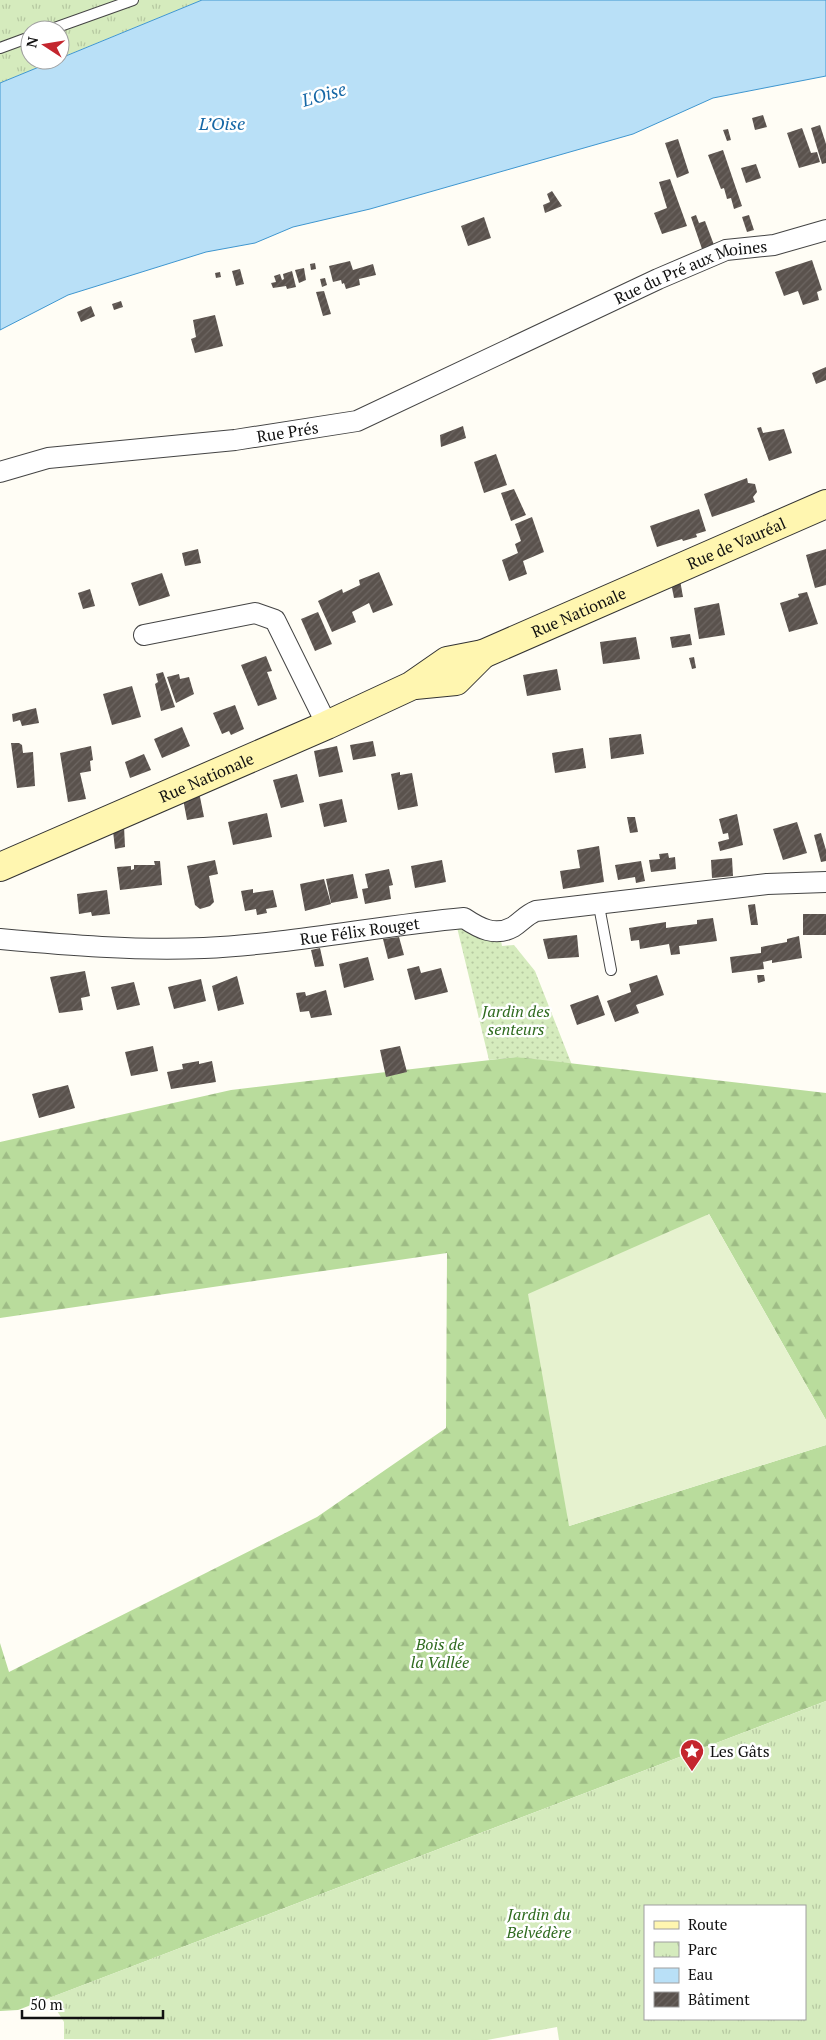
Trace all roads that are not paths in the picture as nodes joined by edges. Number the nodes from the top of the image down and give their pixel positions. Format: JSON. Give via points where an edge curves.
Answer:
{"nodes":[{"id":1,"x":133,"y":0,"type":"edge"},
{"id":2,"x":70,"y":22,"type":"edge"},
{"id":3,"x":20,"y":41,"type":"edge"},
{"id":4,"x":0,"y":48,"type":"edge"},
{"id":5,"x":826,"y":230,"type":"edge"},
{"id":6,"x":558,"y":326,"type":"joint"},
{"id":7,"x":0,"y":472,"type":"edge"},
{"id":8,"x":826,"y":504,"type":"edge"},
{"id":9,"x":647,"y":582,"type":"joint"},
{"id":10,"x":144,"y":636,"type":"dead end"},
{"id":11,"x":327,"y":725,"type":"junction"},
{"id":12,"x":0,"y":867,"type":"edge"},
{"id":13,"x":826,"y":882,"type":"edge"},
{"id":14,"x":599,"y":906,"type":"junction"},
{"id":15,"x":0,"y":939,"type":"edge"},
{"id":16,"x":612,"y":970,"type":"dead end"}],
"edges":[{"from":1,"to":2,"type":"lane"},
{"from":3,"to":4,"type":"lane"},
{"from":5,"to":6,"type":"street","name":"Rue du Pré aux Moines","via":[[774,245],[726,250]]},
{"from":6,"to":7,"type":"street","name":"Rue Prés","via":[[357,421],[235,440],[48,458]]},
{"from":8,"to":9,"type":"street","name":"Rue de Vauréal"},
{"from":9,"to":11,"type":"street","name":"Rue Nationale","via":[[483,654],[456,681],[411,686]]},
{"from":10,"to":11,"type":"street","via":[[255,613],[275,620]]},
{"from":11,"to":12,"type":"street","name":"Rue Nationale"},
{"from":13,"to":14,"type":"street","name":"Rue Félix Rouget","via":[[708,890]]},
{"from":14,"to":15,"type":"street","name":"Rue Félix Rouget","via":[[536,912],[499,932],[478,928],[464,918],[285,942],[204,948],[135,948]]},
{"from":14,"to":16,"type":"lane"}]}
